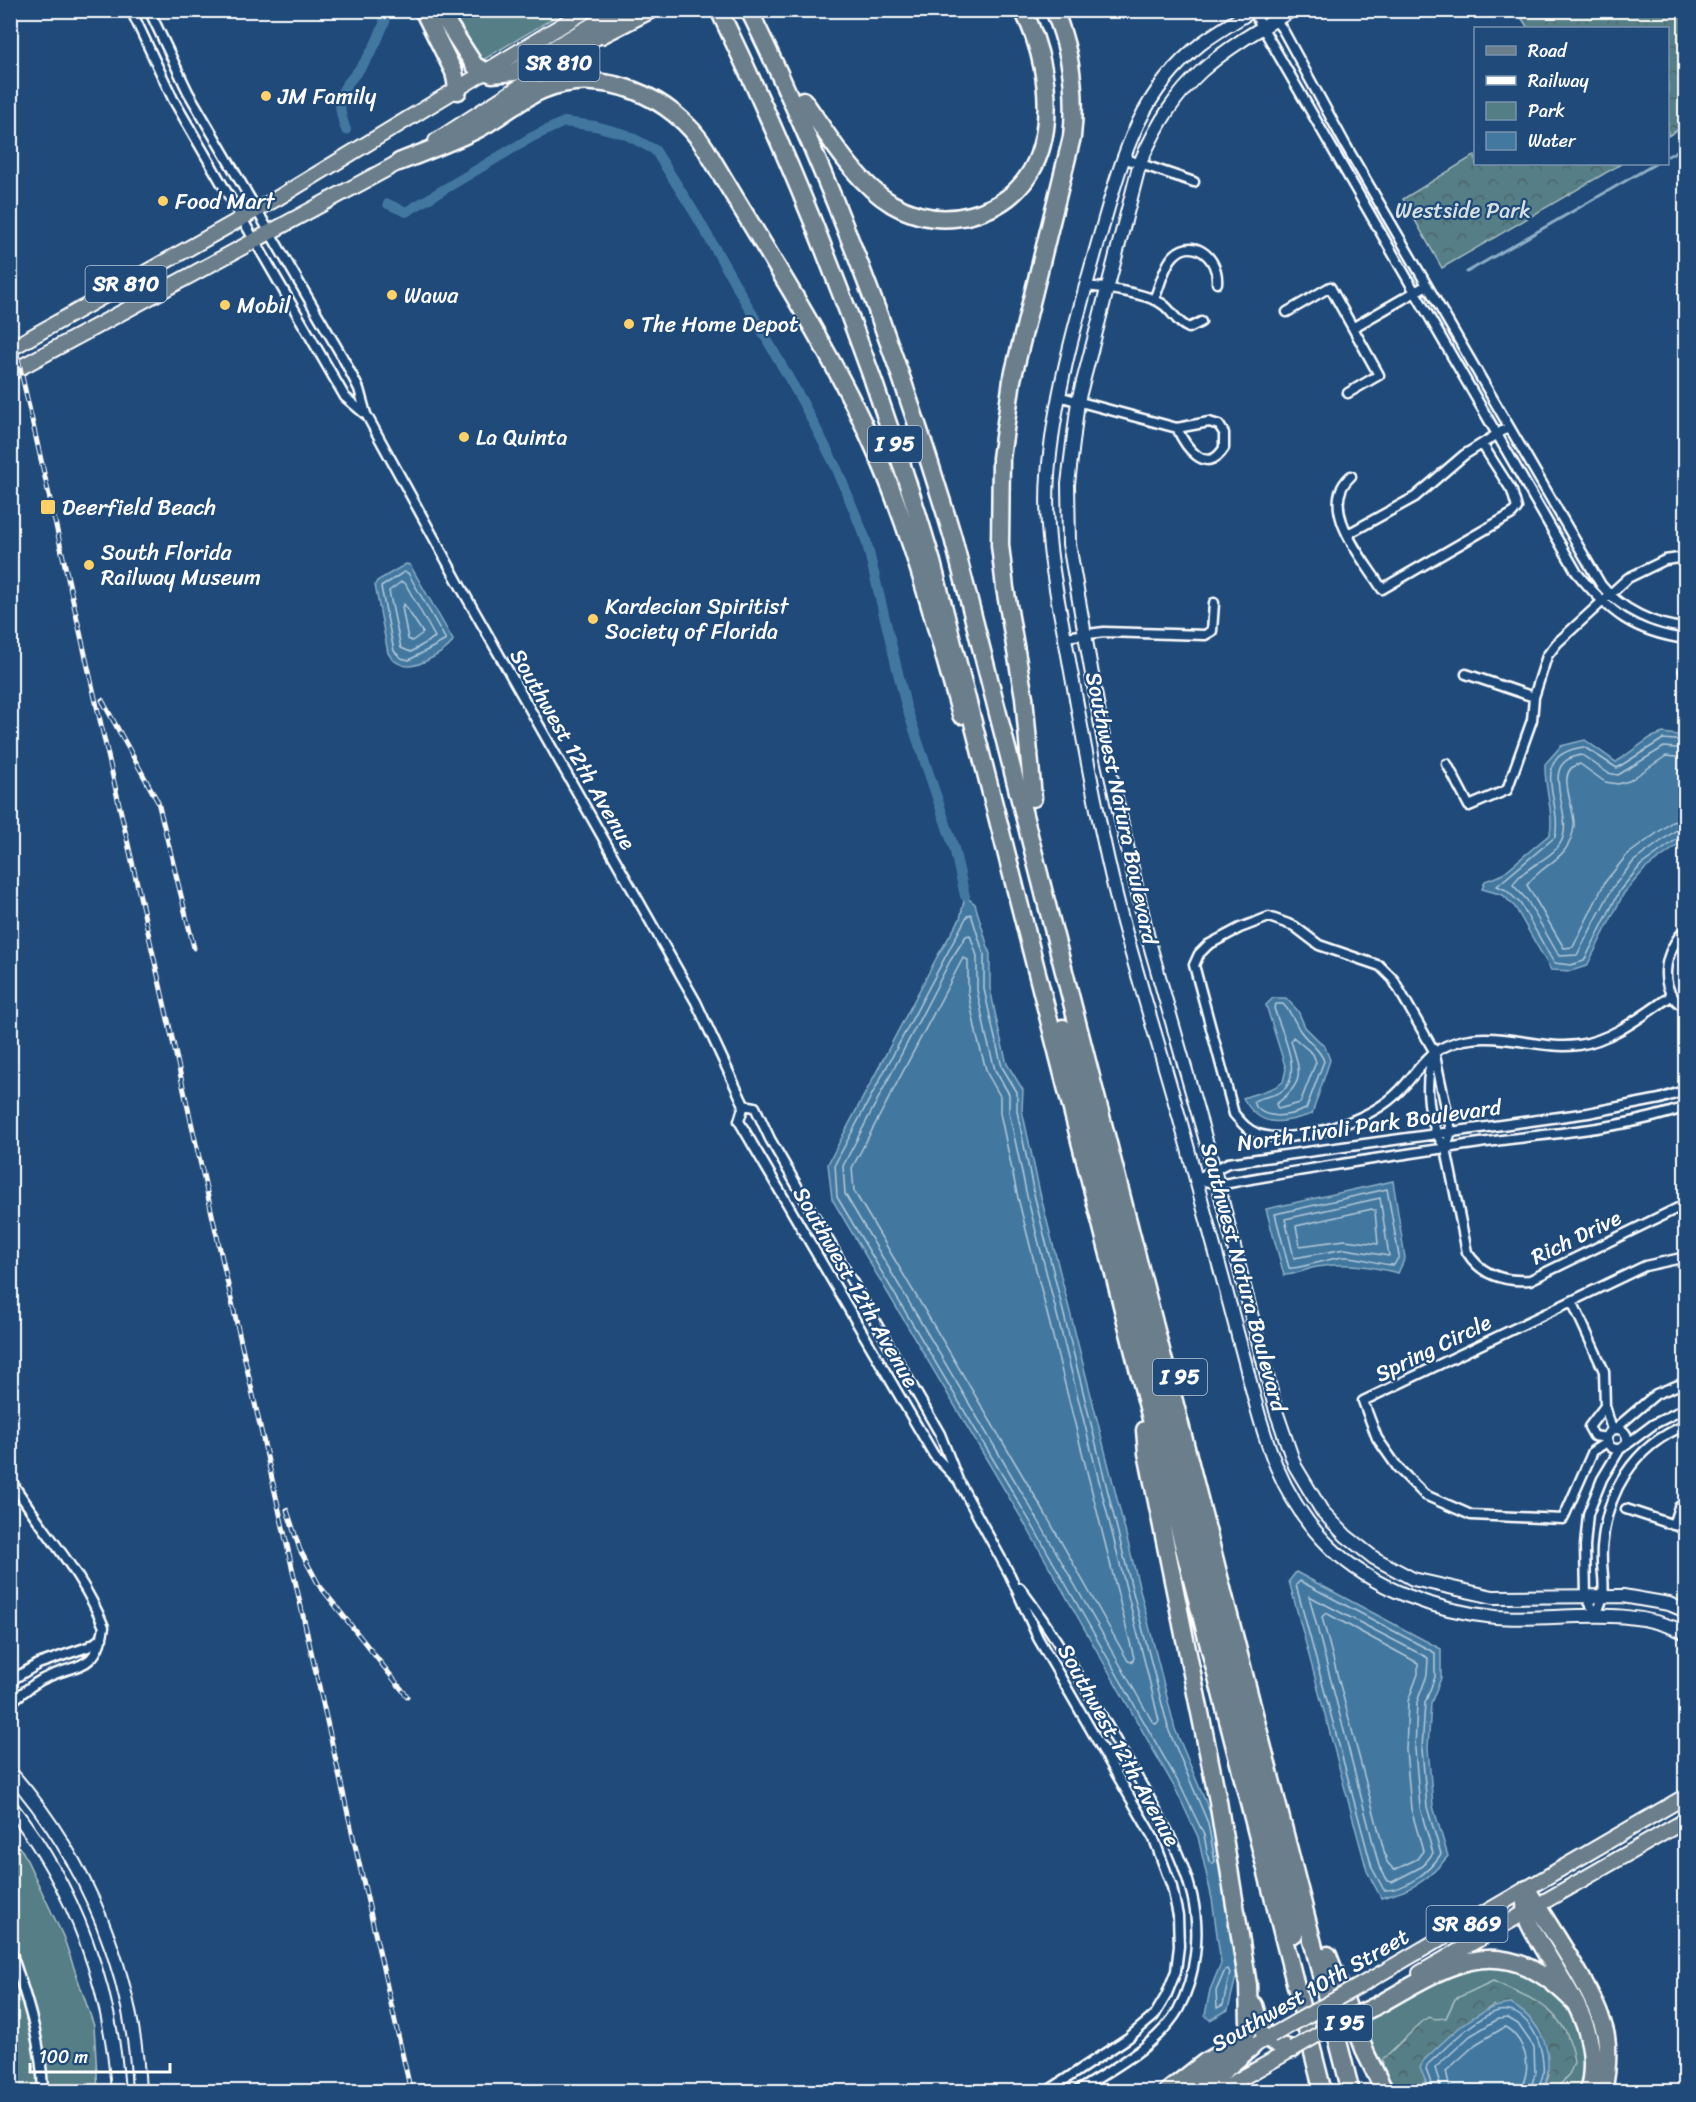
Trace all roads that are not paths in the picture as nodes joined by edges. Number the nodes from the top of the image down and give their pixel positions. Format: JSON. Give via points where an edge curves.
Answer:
{"nodes":[{"id":1,"x":131,"y":10,"type":"edge"},
{"id":2,"x":149,"y":10,"type":"edge"},
{"id":3,"x":423,"y":10,"type":"edge"},
{"id":4,"x":439,"y":10,"type":"edge"},
{"id":5,"x":587,"y":10,"type":"edge"},
{"id":6,"x":620,"y":10,"type":"edge"},
{"id":7,"x":636,"y":10,"type":"edge"},
{"id":8,"x":650,"y":10,"type":"edge"},
{"id":9,"x":718,"y":10,"type":"edge"},
{"id":10,"x":731,"y":10,"type":"edge"},
{"id":11,"x":749,"y":10,"type":"edge"},
{"id":12,"x":761,"y":10,"type":"edge"},
{"id":13,"x":1023,"y":10,"type":"edge"},
{"id":14,"x":1054,"y":10,"type":"edge"},
{"id":15,"x":1292,"y":10,"type":"edge"},
{"id":16,"x":1253,"y":11,"type":"edge"},
{"id":17,"x":1272,"y":15,"type":"edge"},
{"id":18,"x":1262,"y":28,"type":"junction"},
{"id":19,"x":602,"y":35,"type":"junction"},
{"id":20,"x":1306,"y":72,"type":"junction"},
{"id":21,"x":488,"y":73,"type":"junction"},
{"id":22,"x":1292,"y":80,"type":"junction"},
{"id":23,"x":458,"y":91,"type":"junction"},
{"id":24,"x":803,"y":100,"type":"junction"},
{"id":25,"x":1123,"y":158,"type":"junction"},
{"id":26,"x":399,"y":162,"type":"junction"},
{"id":27,"x":1140,"y":163,"type":"junction"},
{"id":28,"x":1194,"y":182,"type":"dead end"},
{"id":29,"x":256,"y":210,"type":"junction"},
{"id":30,"x":242,"y":218,"type":"junction"},
{"id":31,"x":270,"y":232,"type":"junction"},
{"id":32,"x":255,"y":239,"type":"junction"},
{"id":33,"x":1217,"y":283,"type":"dead end"},
{"id":34,"x":1427,"y":285,"type":"junction"},
{"id":35,"x":1086,"y":286,"type":"junction"},
{"id":36,"x":1107,"y":288,"type":"junction"},
{"id":37,"x":1413,"y":293,"type":"junction"},
{"id":38,"x":1154,"y":300,"type":"junction"},
{"id":39,"x":1287,"y":312,"type":"dead end"},
{"id":40,"x":1201,"y":322,"type":"dead end"},
{"id":41,"x":1354,"y":327,"type":"junction"},
{"id":42,"x":10,"y":349,"type":"edge"},
{"id":43,"x":10,"y":373,"type":"edge"},
{"id":44,"x":1348,"y":393,"type":"dead end"},
{"id":45,"x":1058,"y":396,"type":"junction"},
{"id":46,"x":1078,"y":401,"type":"junction"},
{"id":47,"x":366,"y":414,"type":"junction"},
{"id":48,"x":1177,"y":428,"type":"junction"},
{"id":49,"x":1509,"y":428,"type":"junction"},
{"id":50,"x":1496,"y":436,"type":"junction"},
{"id":51,"x":1482,"y":444,"type":"junction"},
{"id":52,"x":1351,"y":476,"type":"dead end"},
{"id":53,"x":1348,"y":534,"type":"junction"},
{"id":54,"x":1686,"y":557,"type":"edge"},
{"id":55,"x":1610,"y":596,"type":"junction"},
{"id":56,"x":1214,"y":603,"type":"dead end"},
{"id":57,"x":1602,"y":604,"type":"junction"},
{"id":58,"x":1686,"y":628,"type":"edge"},
{"id":59,"x":1083,"y":635,"type":"junction"},
{"id":60,"x":1065,"y":637,"type":"junction"},
{"id":61,"x":1686,"y":639,"type":"edge"},
{"id":62,"x":1466,"y":674,"type":"dead end"},
{"id":63,"x":1534,"y":697,"type":"junction"},
{"id":64,"x":1448,"y":764,"type":"dead end"},
{"id":65,"x":989,"y":782,"type":"junction"},
{"id":66,"x":1033,"y":798,"type":"junction"},
{"id":67,"x":1686,"y":929,"type":"edge"},
{"id":68,"x":1671,"y":996,"type":"junction"},
{"id":69,"x":1686,"y":1008,"type":"edge"},
{"id":70,"x":1434,"y":1051,"type":"junction"},
{"id":71,"x":1686,"y":1090,"type":"edge"},
{"id":72,"x":744,"y":1105,"type":"junction"},
{"id":73,"x":1686,"y":1107,"type":"edge"},
{"id":74,"x":1601,"y":1111,"type":"junction"},
{"id":75,"x":1604,"y":1126,"type":"junction"},
{"id":76,"x":1451,"y":1131,"type":"junction"},
{"id":77,"x":1434,"y":1134,"type":"junction"},
{"id":78,"x":1365,"y":1143,"type":"junction"},
{"id":79,"x":1446,"y":1149,"type":"junction"},
{"id":80,"x":1296,"y":1153,"type":"junction"},
{"id":81,"x":1367,"y":1160,"type":"junction"},
{"id":82,"x":1214,"y":1169,"type":"junction"},
{"id":83,"x":1299,"y":1170,"type":"junction"},
{"id":84,"x":1196,"y":1179,"type":"junction"},
{"id":85,"x":1218,"y":1184,"type":"junction"},
{"id":86,"x":1686,"y":1204,"type":"edge"},
{"id":87,"x":1686,"y":1257,"type":"edge"},
{"id":88,"x":1572,"y":1301,"type":"junction"},
{"id":89,"x":1141,"y":1382,"type":"junction"},
{"id":90,"x":1686,"y":1382,"type":"edge"},
{"id":91,"x":1605,"y":1406,"type":"junction"},
{"id":92,"x":1686,"y":1408,"type":"edge"},
{"id":93,"x":1686,"y":1425,"type":"edge"},
{"id":94,"x":1610,"y":1435,"type":"junction"},
{"id":95,"x":1623,"y":1447,"type":"junction"},
{"id":96,"x":1635,"y":1458,"type":"junction"},
{"id":97,"x":10,"y":1479,"type":"edge"},
{"id":98,"x":958,"y":1480,"type":"junction"},
{"id":99,"x":1686,"y":1503,"type":"edge"},
{"id":100,"x":1626,"y":1509,"type":"dead end"},
{"id":101,"x":1673,"y":1525,"type":"junction"},
{"id":102,"x":1686,"y":1529,"type":"edge"},
{"id":103,"x":1010,"y":1575,"type":"junction"},
{"id":104,"x":1586,"y":1596,"type":"junction"},
{"id":105,"x":1606,"y":1596,"type":"junction"},
{"id":106,"x":1686,"y":1611,"type":"edge"},
{"id":107,"x":1596,"y":1615,"type":"junction"},
{"id":108,"x":1686,"y":1633,"type":"edge"},
{"id":109,"x":102,"y":1638,"type":"junction"},
{"id":110,"x":10,"y":1681,"type":"edge"},
{"id":111,"x":10,"y":1703,"type":"edge"},
{"id":112,"x":10,"y":1772,"type":"edge"},
{"id":113,"x":1686,"y":1796,"type":"edge"},
{"id":114,"x":10,"y":1804,"type":"edge"},
{"id":115,"x":1686,"y":1820,"type":"edge"},
{"id":116,"x":1527,"y":1889,"type":"junction"},
{"id":117,"x":1531,"y":1909,"type":"junction"},
{"id":118,"x":10,"y":1949,"type":"edge"},
{"id":119,"x":1328,"y":1955,"type":"junction"},
{"id":120,"x":1248,"y":1985,"type":"junction"},
{"id":121,"x":1378,"y":2002,"type":"junction"},
{"id":122,"x":1576,"y":2004,"type":"junction"},
{"id":123,"x":1328,"y":2029,"type":"joint"},
{"id":124,"x":1264,"y":2040,"type":"junction"},
{"id":125,"x":1293,"y":2049,"type":"junction"},
{"id":126,"x":43,"y":2091,"type":"edge"},
{"id":127,"x":117,"y":2091,"type":"edge"},
{"id":128,"x":140,"y":2091,"type":"edge"},
{"id":129,"x":1046,"y":2091,"type":"edge"},
{"id":130,"x":1077,"y":2091,"type":"edge"},
{"id":131,"x":1169,"y":2091,"type":"edge"},
{"id":132,"x":1192,"y":2091,"type":"edge"},
{"id":133,"x":1216,"y":2091,"type":"edge"},
{"id":134,"x":1323,"y":2091,"type":"edge"},
{"id":135,"x":1335,"y":2091,"type":"edge"},
{"id":136,"x":1351,"y":2091,"type":"edge"},
{"id":137,"x":1363,"y":2091,"type":"edge"},
{"id":138,"x":1385,"y":2091,"type":"edge"},
{"id":139,"x":1588,"y":2091,"type":"edge"},
{"id":140,"x":1603,"y":2091,"type":"edge"}],
"edges":[{"from":1,"to":30,"type":"street","name":"Southwest 12th Avenue","via":[[173,99]]},
{"from":2,"to":29,"type":"street","name":"Southwest 12th Avenue","via":[[188,92]]},
{"from":3,"to":23,"type":"highway","via":[[454,72]]},
{"from":4,"to":21,"type":"highway","via":[[472,62]]},
{"from":5,"to":21,"type":"main road","number":"SR 810"},
{"from":6,"to":21,"type":"highway","via":[[522,69]]},
{"from":7,"to":19,"type":"main road","number":"SR 810"},
{"from":8,"to":19,"type":"highway"},
{"from":9,"to":65,"type":"highway","number":"I 95","via":[[809,211],[878,391],[932,562]]},
{"from":10,"to":135,"type":"highway","via":[[850,283],[895,408],[938,546]]},
{"from":11,"to":136,"type":"highway","via":[[854,248],[906,390],[953,538]]},
{"from":12,"to":24,"type":"highway","number":"I 95"},
{"from":13,"to":24,"type":"highway","via":[[1045,73],[1044,138],[1037,160],[1021,184],[985,210],[937,219],[891,203],[857,175]]},
{"from":14,"to":66,"type":"highway","via":[[1072,69],[1072,137],[1012,380],[999,502],[1002,564],[1024,697]]},
{"from":15,"to":17,"type":"street","name":"Southwest Natura Boulevard"},
{"from":16,"to":18,"type":"street"},
{"from":16,"to":25,"type":"street","name":"Southwest Natura Boulevard","via":[[1200,44],[1165,79],[1133,128]]},
{"from":17,"to":18,"type":"street","name":"Southwest Natura Boulevard"},
{"from":17,"to":20,"type":"street"},
{"from":18,"to":22,"type":"street"},
{"from":18,"to":27,"type":"street","name":"Southwest Natura Boulevard","via":[[1224,51],[1192,79],[1154,131]]},
{"from":19,"to":26,"type":"main road","number":"SR 810"},
{"from":20,"to":22,"type":"street"},
{"from":20,"to":34,"type":"street"},
{"from":21,"to":23,"type":"main road","number":"SR 810"},
{"from":22,"to":37,"type":"street"},
{"from":23,"to":29,"type":"main road","number":"SR 810"},
{"from":24,"to":66,"type":"highway","number":"I 95","via":[[870,259],[928,420],[971,561]]},
{"from":25,"to":27,"type":"street"},
{"from":25,"to":35,"type":"street","name":"Southwest Natura Boulevard"},
{"from":26,"to":31,"type":"main road","number":"SR 810"},
{"from":26,"to":65,"type":"highway","via":[[476,130],[534,93],[569,83],[607,83],[645,94],[663,104],[694,132],[868,433],[909,537],[965,730]]},
{"from":27,"to":28,"type":"street"},
{"from":27,"to":36,"type":"street","name":"Southwest Natura Boulevard"},
{"from":29,"to":30,"type":"main road","number":"SR 810"},
{"from":29,"to":31,"type":"street","name":"Southwest 12th Avenue"},
{"from":30,"to":32,"type":"street","name":"Southwest 12th Avenue"},
{"from":30,"to":42,"type":"main road","number":"SR 810"},
{"from":31,"to":32,"type":"main road","number":"SR 810"},
{"from":31,"to":47,"type":"street","name":"Southwest 12th Avenue","via":[[343,358]]},
{"from":32,"to":43,"type":"main road","number":"SR 810"},
{"from":32,"to":47,"type":"street","name":"Southwest 12th Avenue","via":[[345,397]]},
{"from":33,"to":38,"type":"street","via":[[1218,271],[1206,254],[1196,249],[1184,250],[1169,261]]},
{"from":34,"to":37,"type":"street"},
{"from":34,"to":49,"type":"street"},
{"from":35,"to":36,"type":"street"},
{"from":35,"to":45,"type":"street","name":"Southwest Natura Boulevard"},
{"from":36,"to":38,"type":"street"},
{"from":36,"to":46,"type":"street","name":"Southwest Natura Boulevard"},
{"from":37,"to":41,"type":"street"},
{"from":37,"to":50,"type":"street"},
{"from":38,"to":40,"type":"street","via":[[1164,305],[1180,324],[1189,328]]},
{"from":39,"to":41,"type":"street","via":[[1330,287]]},
{"from":41,"to":44,"type":"street","via":[[1379,375]]},
{"from":45,"to":46,"type":"street"},
{"from":45,"to":60,"type":"street","name":"Southwest Natura Boulevard","via":[[1048,478],[1049,543]]},
{"from":46,"to":48,"type":"street"},
{"from":46,"to":59,"type":"street","name":"Southwest Natura Boulevard","via":[[1068,484],[1069,544]]},
{"from":47,"to":72,"type":"street","name":"Southwest 12th Avenue","via":[[691,992]]},
{"from":48,"to":48,"type":"street","via":[[1190,452],[1207,460],[1213,460],[1224,448],[1224,433],[1219,425],[1209,422]]},
{"from":49,"to":50,"type":"street"},
{"from":49,"to":55,"type":"street","via":[[1590,569]]},
{"from":50,"to":51,"type":"street"},
{"from":50,"to":57,"type":"street","via":[[1577,573]]},
{"from":51,"to":53,"type":"street","via":[[1415,497]]},
{"from":51,"to":53,"type":"street","via":[[1516,500],[1517,508],[1512,514],[1382,589]]},
{"from":52,"to":53,"type":"street","via":[[1339,490],[1337,511]]},
{"from":54,"to":55,"type":"street","via":[[1665,560],[1628,578]]},
{"from":55,"to":57,"type":"street"},
{"from":55,"to":58,"type":"street","via":[[1655,621]]},
{"from":56,"to":59,"type":"street","via":[[1212,631],[1205,635]]},
{"from":57,"to":61,"type":"street","via":[[1644,630]]},
{"from":57,"to":63,"type":"street","via":[[1547,656]]},
{"from":59,"to":60,"type":"street"},
{"from":59,"to":82,"type":"street","name":"Southwest Natura Boulevard","via":[[1148,938]]},
{"from":60,"to":84,"type":"street","name":"Southwest Natura Boulevard","via":[[1111,874]]},
{"from":62,"to":63,"type":"street"},
{"from":63,"to":64,"type":"street","via":[[1532,720],[1507,790],[1469,806]]},
{"from":65,"to":89,"type":"highway","number":"I 95"},
{"from":66,"to":119,"type":"highway","number":"I 95"},
{"from":67,"to":68,"type":"street","via":[[1675,939],[1667,959]]},
{"from":68,"to":69,"type":"street"},
{"from":68,"to":70,"type":"street","via":[[1598,1041],[1576,1046],[1465,1040]]},
{"from":70,"to":70,"type":"street","via":[[1393,979],[1380,966],[1319,945],[1282,919],[1269,917],[1232,932],[1208,945],[1194,965],[1234,1114],[1256,1133],[1274,1137],[1321,1130],[1358,1119],[1389,1101]]},
{"from":70,"to":76,"type":"street"},
{"from":70,"to":77,"type":"street","via":[[1427,1073]]},
{"from":71,"to":74,"type":"street","name":"North Tivoli Park Boulevard"},
{"from":72,"to":98,"type":"street","name":"Southwest 12th Avenue","via":[[755,1107],[940,1434]]},
{"from":72,"to":98,"type":"street","name":"Southwest 12th Avenue","via":[[740,1121],[750,1140],[934,1455]]},
{"from":73,"to":75,"type":"street","name":"North Tivoli Park Boulevard"},
{"from":74,"to":75,"type":"street"},
{"from":74,"to":76,"type":"street","name":"North Tivoli Park Boulevard"},
{"from":75,"to":79,"type":"street","name":"North Tivoli Park Boulevard"},
{"from":76,"to":77,"type":"street","name":"North Tivoli Park Boulevard"},
{"from":76,"to":79,"type":"street","name":"Rich Drive"},
{"from":77,"to":78,"type":"street","name":"North Tivoli Park Boulevard"},
{"from":77,"to":79,"type":"street"},
{"from":78,"to":80,"type":"street","name":"North Tivoli Park Boulevard"},
{"from":78,"to":81,"type":"street"},
{"from":79,"to":81,"type":"street","name":"North Tivoli Park Boulevard"},
{"from":79,"to":86,"type":"street","name":"Rich Drive","via":[[1467,1252],[1476,1266],[1513,1281],[1530,1280]]},
{"from":80,"to":82,"type":"street","name":"North Tivoli Park Boulevard","via":[[1227,1163]]},
{"from":80,"to":83,"type":"street"},
{"from":81,"to":83,"type":"street","name":"North Tivoli Park Boulevard"},
{"from":82,"to":84,"type":"street","name":"North Tivoli Park Boulevard"},
{"from":82,"to":85,"type":"street","name":"Southwest Natura Boulevard"},
{"from":83,"to":85,"type":"street","name":"North Tivoli Park Boulevard"},
{"from":84,"to":85,"type":"street","name":"North Tivoli Park Boulevard"},
{"from":84,"to":107,"type":"street","name":"Southwest Natura Boulevard","via":[[1258,1417],[1277,1474],[1307,1523],[1364,1574],[1406,1597],[1496,1617]]},
{"from":85,"to":104,"type":"street","name":"Southwest Natura Boulevard","via":[[1276,1411],[1295,1466],[1322,1511],[1374,1558],[1413,1579],[1493,1597]]},
{"from":87,"to":88,"type":"street","name":"Spring Circle","via":[[1645,1266]]},
{"from":88,"to":91,"type":"street","via":[[1604,1371]]},
{"from":88,"to":94,"type":"street","name":"Spring Circle","via":[[1363,1401],[1377,1438],[1398,1468],[1425,1495],[1471,1515],[1563,1519],[1593,1451]]},
{"from":89,"to":120,"type":"highway","via":[[1147,1453],[1213,1770]]},
{"from":89,"to":134,"type":"highway","number":"I 95"},
{"from":90,"to":94,"type":"street","name":"Spring Circle","via":[[1656,1394]]},
{"from":91,"to":94,"type":"street"},
{"from":91,"to":94,"type":"street","via":[[1590,1427],[1594,1436]]},
{"from":92,"to":95,"type":"street","via":[[1654,1424]]},
{"from":93,"to":96,"type":"street","via":[[1669,1431]]},
{"from":94,"to":95,"type":"street","via":[[1611,1448]]},
{"from":94,"to":95,"type":"street","via":[[1624,1432],[1628,1438]]},
{"from":95,"to":96,"type":"street"},
{"from":95,"to":104,"type":"street","via":[[1602,1479],[1588,1514]]},
{"from":96,"to":105,"type":"street","via":[[1620,1479],[1608,1511],[1602,1549]]},
{"from":97,"to":109,"type":"street","via":[[76,1570],[104,1627]]},
{"from":98,"to":103,"type":"street","name":"Southwest 12th Avenue"},
{"from":99,"to":101,"type":"street","via":[[1679,1507]]},
{"from":100,"to":101,"type":"street"},
{"from":101,"to":102,"type":"street"},
{"from":103,"to":129,"type":"street","name":"Southwest 12th Avenue","via":[[1038,1638],[1154,1839],[1173,1887],[1178,1916],[1176,1971],[1154,2016],[1128,2038]]},
{"from":103,"to":130,"type":"street","name":"Southwest 12th Avenue","via":[[1052,1630],[1168,1832],[1195,1912],[1193,1964],[1176,2012],[1154,2038]]},
{"from":104,"to":105,"type":"street","name":"Southwest Natura Boulevard"},
{"from":104,"to":107,"type":"street"},
{"from":105,"to":106,"type":"street","name":"Southwest Natura Boulevard","via":[[1646,1599]]},
{"from":105,"to":107,"type":"street"},
{"from":107,"to":108,"type":"street","name":"Southwest Natura Boulevard","via":[[1652,1620]]},
{"from":109,"to":110,"type":"street","via":[[88,1647],[38,1664]]},
{"from":109,"to":111,"type":"street","via":[[98,1654],[82,1665],[42,1680]]},
{"from":112,"to":128,"type":"street","via":[[46,1818],[96,1906],[132,2023]]},
{"from":113,"to":116,"type":"main road","name":"Southwest 10th Street"},
{"from":114,"to":127,"type":"street","via":[[57,1875],[95,1964],[111,2029]]},
{"from":115,"to":117,"type":"main road","name":"Southwest 10th Street"},
{"from":116,"to":117,"type":"highway"},
{"from":116,"to":124,"type":"main road","name":"Southwest 10th Street","number":"SR 869","bridge":true},
{"from":117,"to":121,"type":"main road","name":"Southwest 10th Street","number":"SR 869"},
{"from":117,"to":122,"type":"highway","via":[[1536,1937]]},
{"from":117,"to":140,"type":"highway","via":[[1600,2019],[1608,2065]]},
{"from":118,"to":126,"type":"street","via":[[30,2010],[43,2072]]},
{"from":119,"to":137,"type":"highway","number":"I 95"},
{"from":119,"to":138,"type":"highway","via":[[1366,2054]]},
{"from":120,"to":124,"type":"highway"},
{"from":120,"to":131,"type":"highway","via":[[1250,2024],[1246,2035]]},
{"from":121,"to":122,"type":"highway","via":[[1449,1966],[1490,1959],[1514,1962],[1538,1972]]},
{"from":121,"to":123,"type":"highway","bridge":true},
{"from":122,"to":139,"type":"highway","via":[[1592,2048]]},
{"from":123,"to":125,"type":"main road","name":"Southwest 10th Street","bridge":true},
{"from":124,"to":125,"type":"highway"},
{"from":124,"to":131,"type":"main road","name":"Southwest 10th Street","number":"SR 869"},
{"from":124,"to":132,"type":"highway","via":[[1213,2080]]},
{"from":125,"to":133,"type":"main road","name":"Southwest 10th Street"}]}
